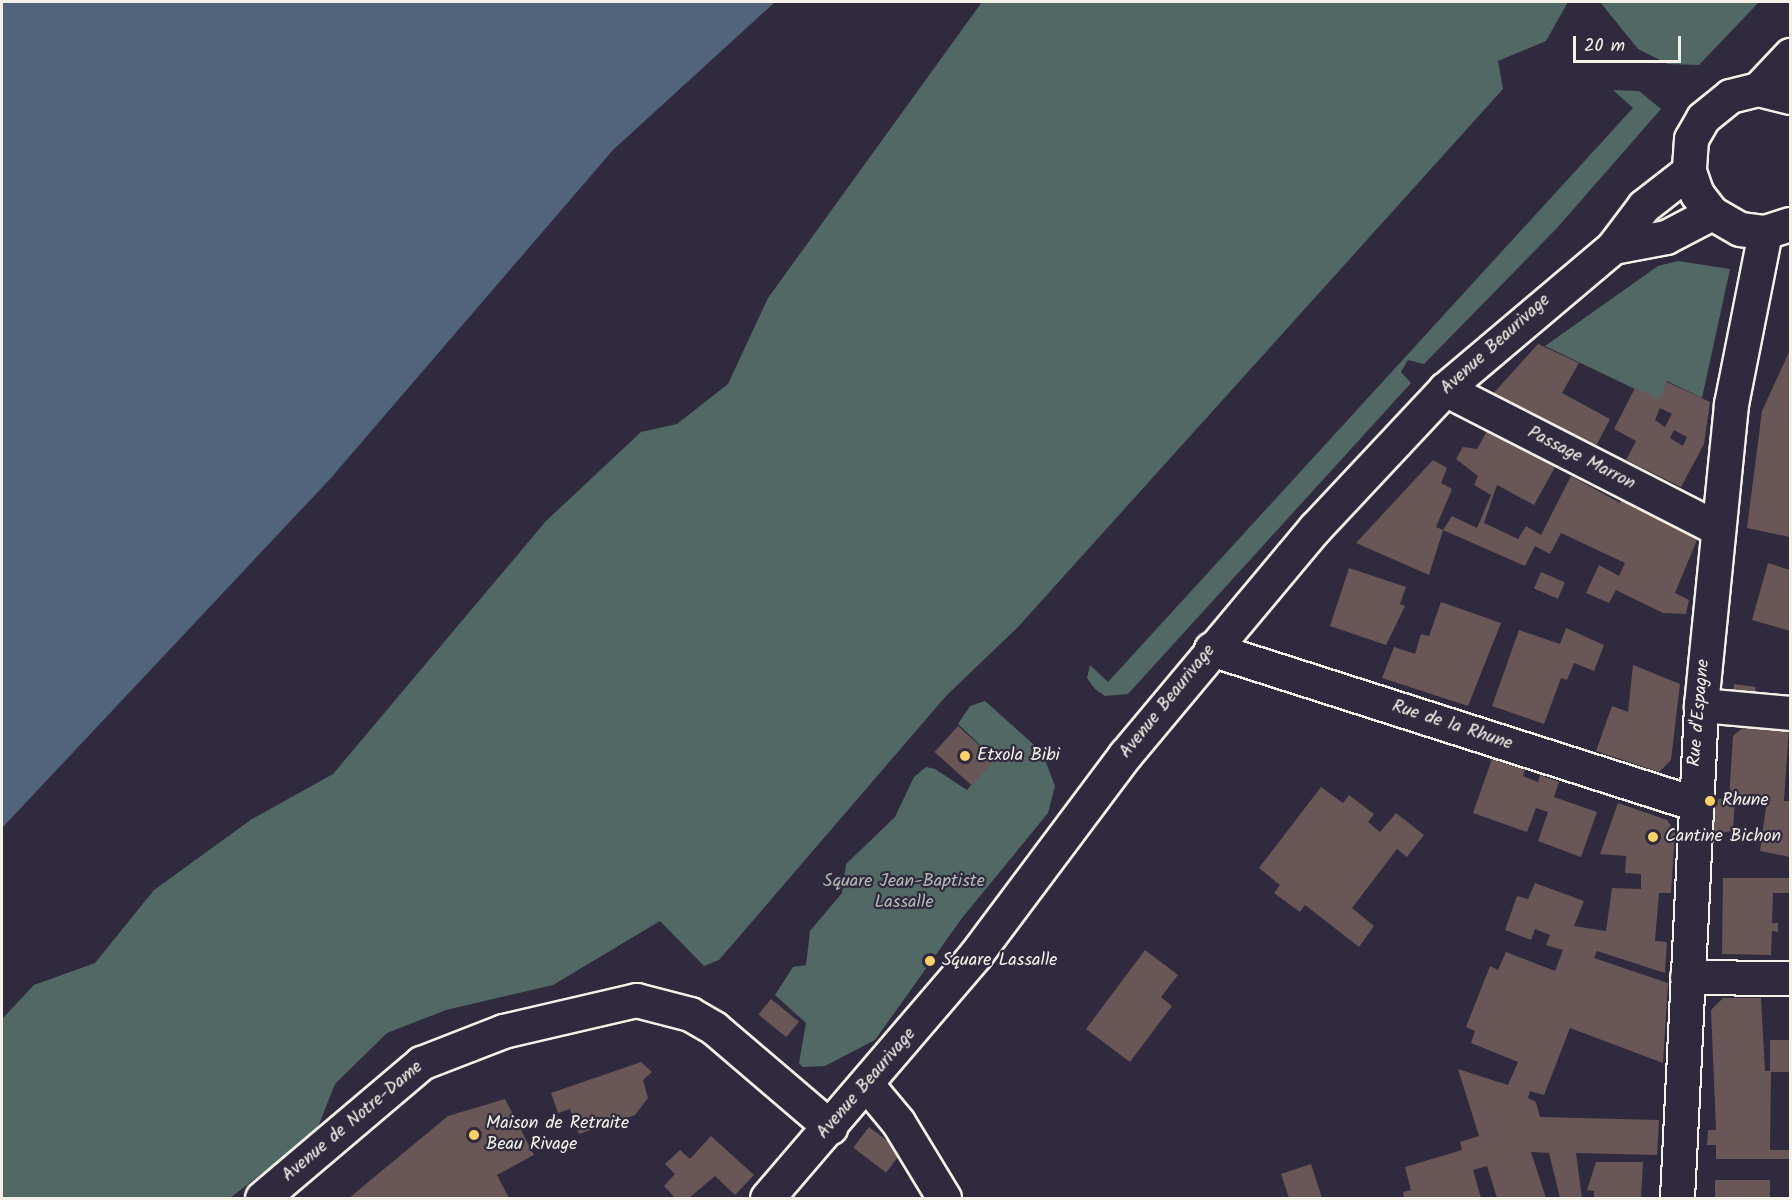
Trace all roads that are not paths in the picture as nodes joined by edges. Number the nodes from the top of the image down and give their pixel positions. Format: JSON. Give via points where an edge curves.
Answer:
{"nodes":[{"id":1,"x":1791,"y":55,"type":"edge"},
{"id":2,"x":1758,"y":89,"type":"junction"},
{"id":3,"x":1791,"y":97,"type":"edge"},
{"id":4,"x":1689,"y":171,"type":"junction"},
{"id":5,"x":1712,"y":213,"type":"junction"},
{"id":6,"x":1783,"y":229,"type":"edge"},
{"id":7,"x":1613,"y":247,"type":"junction"},
{"id":8,"x":1445,"y":389,"type":"junction"},
{"id":9,"x":1717,"y":528,"type":"junction"},
{"id":10,"x":1210,"y":649,"type":"junction"},
{"id":11,"x":1701,"y":705,"type":"junction"},
{"id":12,"x":1791,"y":713,"type":"edge"},
{"id":13,"x":1693,"y":803,"type":"junction"},
{"id":14,"x":1687,"y":977,"type":"junction"},
{"id":15,"x":1791,"y":978,"type":"edge"},
{"id":16,"x":868,"y":1086,"type":"junction"},
{"id":17,"x":830,"y":1127,"type":"junction"},
{"id":18,"x":262,"y":1198,"type":"edge"},
{"id":19,"x":767,"y":1198,"type":"edge"},
{"id":20,"x":944,"y":1198,"type":"edge"},
{"id":21,"x":1677,"y":1198,"type":"edge"}],
"edges":[{"from":1,"to":2,"type":"street"},
{"from":2,"to":3,"type":"street"},
{"from":2,"to":4,"type":"street","via":[[1730,96],[1703,118],[1691,139]]},
{"from":4,"to":5,"type":"street","via":[[1696,194]]},
{"from":4,"to":7,"type":"street","name":"Avenue Beaurivage","via":[[1644,206]]},
{"from":5,"to":6,"type":"street","via":[[1740,229]]},
{"from":5,"to":7,"type":"street","name":"Avenue Beaurivage","via":[[1666,237]]},
{"from":6,"to":9,"type":"street","name":"Rue d'Espagne","via":[[1731,404]]},
{"from":7,"to":8,"type":"street","name":"Avenue Beaurivage"},
{"from":8,"to":9,"type":"street","name":"Passage Marron"},
{"from":8,"to":10,"type":"street","name":"Avenue Beaurivage"},
{"from":9,"to":11,"type":"street","name":"Rue d'Espagne"},
{"from":10,"to":13,"type":"street","name":"Rue de la Rhune"},
{"from":10,"to":16,"type":"street","name":"Avenue Beaurivage"},
{"from":11,"to":12,"type":"street"},
{"from":11,"to":13,"type":"street","name":"Rue d'Espagne"},
{"from":13,"to":14,"type":"street","name":"Rue d'Espagne"},
{"from":14,"to":15,"type":"street"},
{"from":14,"to":21,"type":"street","name":"Rue d'Espagne"},
{"from":16,"to":17,"type":"street","name":"Avenue Beaurivage"},
{"from":16,"to":20,"type":"street","via":[[898,1122]]},
{"from":17,"to":18,"type":"street","name":"Avenue de Notre-Dame","via":[[714,1028],[682,1011],[636,1000],[503,1031],[421,1064]]},
{"from":17,"to":19,"type":"street","name":"Avenue Beaurivage"}]}
